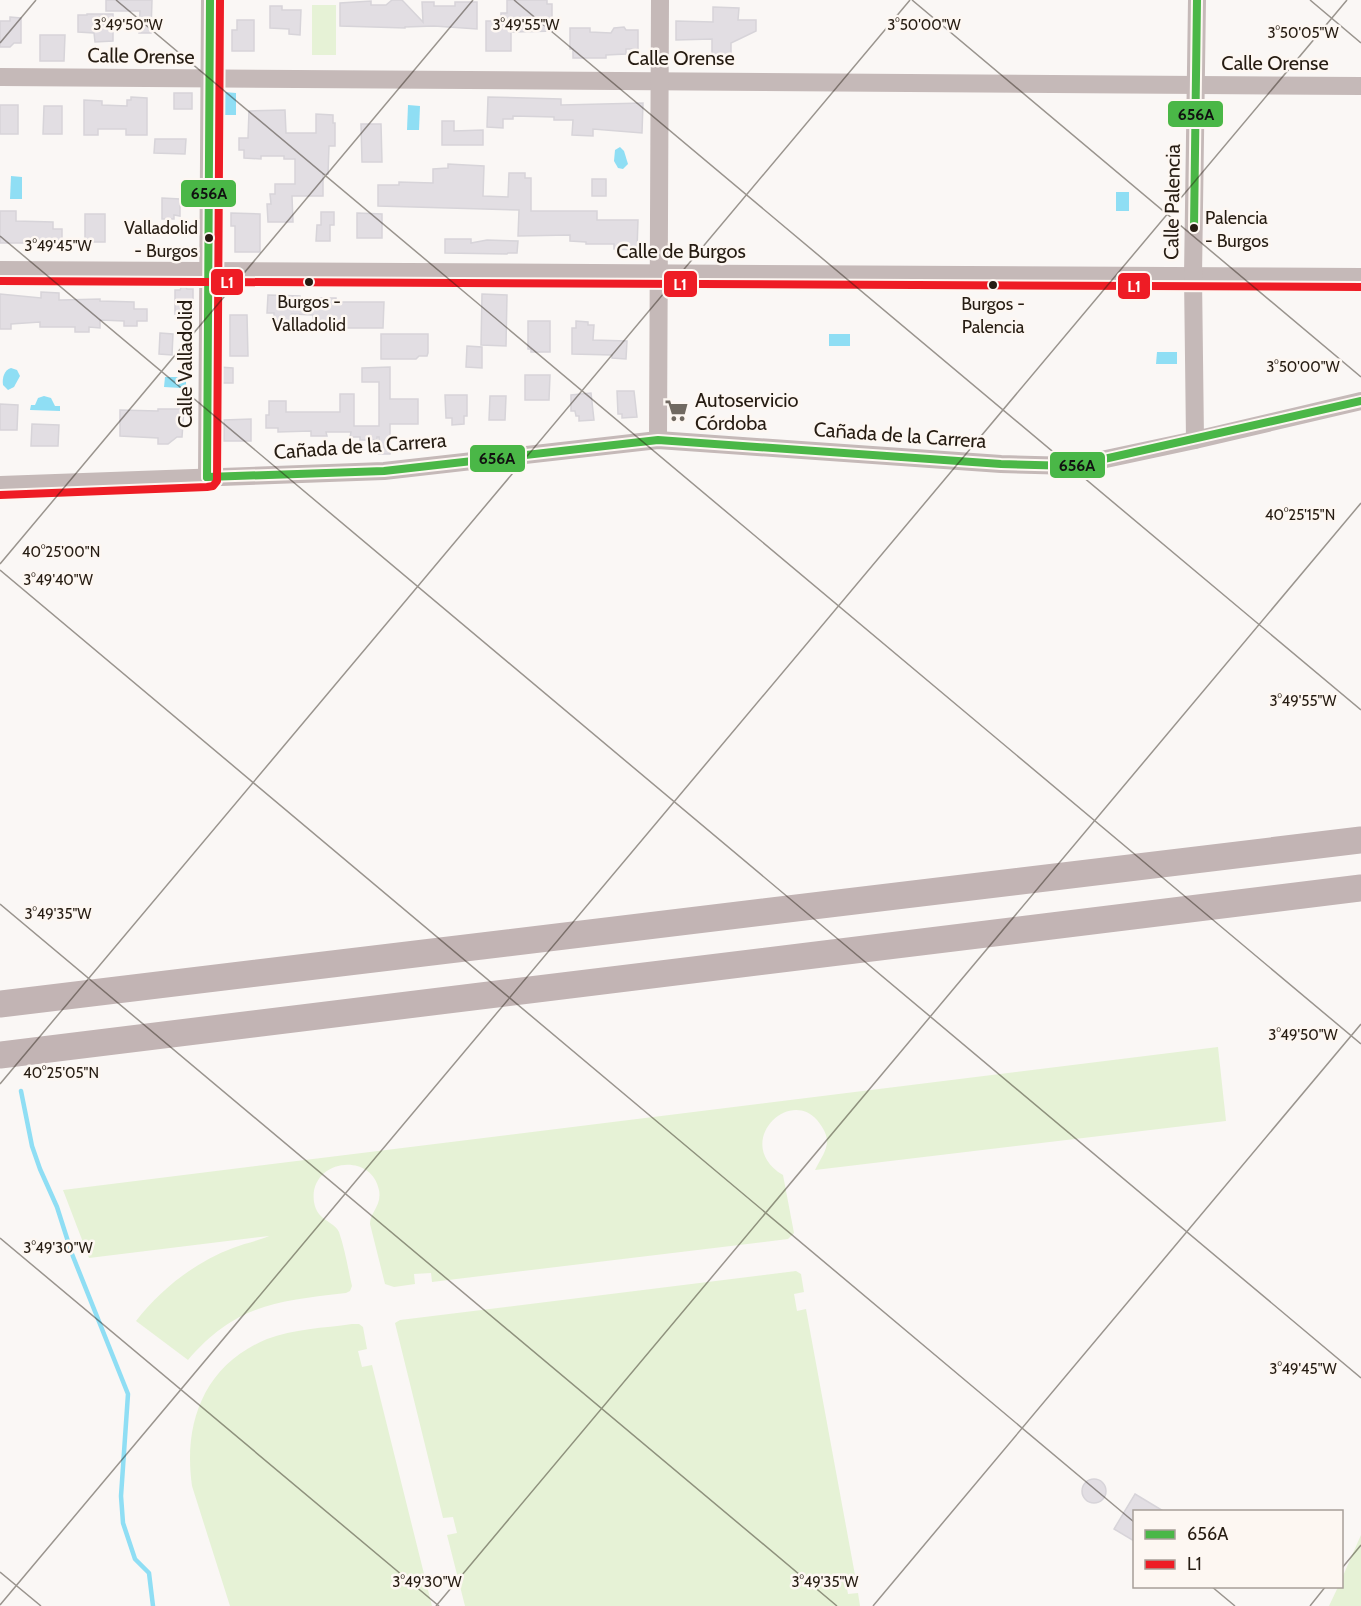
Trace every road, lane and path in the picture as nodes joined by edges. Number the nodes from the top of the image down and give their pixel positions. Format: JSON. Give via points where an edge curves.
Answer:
{"nodes":[{"id":1,"x":210,"y":0,"type":"edge"},
{"id":2,"x":660,"y":0,"type":"edge"},
{"id":3,"x":1197,"y":0,"type":"edge"},
{"id":4,"x":0,"y":77,"type":"edge"},
{"id":5,"x":209,"y":79,"type":"junction"},
{"id":6,"x":660,"y":81,"type":"junction"},
{"id":7,"x":1196,"y":85,"type":"junction"},
{"id":8,"x":1361,"y":86,"type":"edge"},
{"id":9,"x":0,"y":270,"type":"edge"},
{"id":10,"x":208,"y":273,"type":"junction"},
{"id":11,"x":659,"y":273,"type":"junction"},
{"id":12,"x":1193,"y":276,"type":"junction"},
{"id":13,"x":1361,"y":277,"type":"edge"},
{"id":14,"x":1361,"y":401,"type":"edge"},
{"id":15,"x":658,"y":440,"type":"junction"},
{"id":16,"x":1196,"y":441,"type":"junction"},
{"id":17,"x":207,"y":477,"type":"junction"},
{"id":18,"x":0,"y":485,"type":"edge"},
{"id":19,"x":1361,"y":840,"type":"edge"},
{"id":20,"x":1361,"y":888,"type":"edge"},
{"id":21,"x":0,"y":1004,"type":"edge"},
{"id":22,"x":0,"y":1055,"type":"edge"}],
"edges":[{"from":1,"to":5,"type":"street","name":"Calle Valladolid"},
{"from":2,"to":6,"type":"street"},
{"from":3,"to":7,"type":"street","name":"Calle Palencia"},
{"from":4,"to":5,"type":"street","name":"Calle Orense"},
{"from":5,"to":6,"type":"street","name":"Calle Orense"},
{"from":5,"to":10,"type":"street","name":"Calle Valladolid"},
{"from":6,"to":7,"type":"street","name":"Calle Orense"},
{"from":6,"to":11,"type":"street"},
{"from":7,"to":8,"type":"street","name":"Calle Orense"},
{"from":7,"to":12,"type":"street","name":"Calle Palencia"},
{"from":9,"to":10,"type":"street","name":"Calle de Burgos"},
{"from":10,"to":11,"type":"street","name":"Calle de Burgos"},
{"from":10,"to":17,"type":"street","name":"Calle Valladolid"},
{"from":11,"to":12,"type":"street","name":"Calle de Burgos"},
{"from":11,"to":15,"type":"street"},
{"from":12,"to":13,"type":"street","name":"Calle de Burgos"},
{"from":12,"to":16,"type":"street","name":"Calle Palencia"},
{"from":14,"to":16,"type":"street","name":"Cañada de la Carrera"},
{"from":15,"to":16,"type":"street","name":"Cañada de la Carrera","via":[[1073,466]]},
{"from":15,"to":17,"type":"street","name":"Cañada de la Carrera","via":[[384,471]]},
{"from":17,"to":18,"type":"street","name":"Cañada de la Carrera"},
{"from":19,"to":21,"type":"highway"},
{"from":20,"to":22,"type":"highway"}]}
